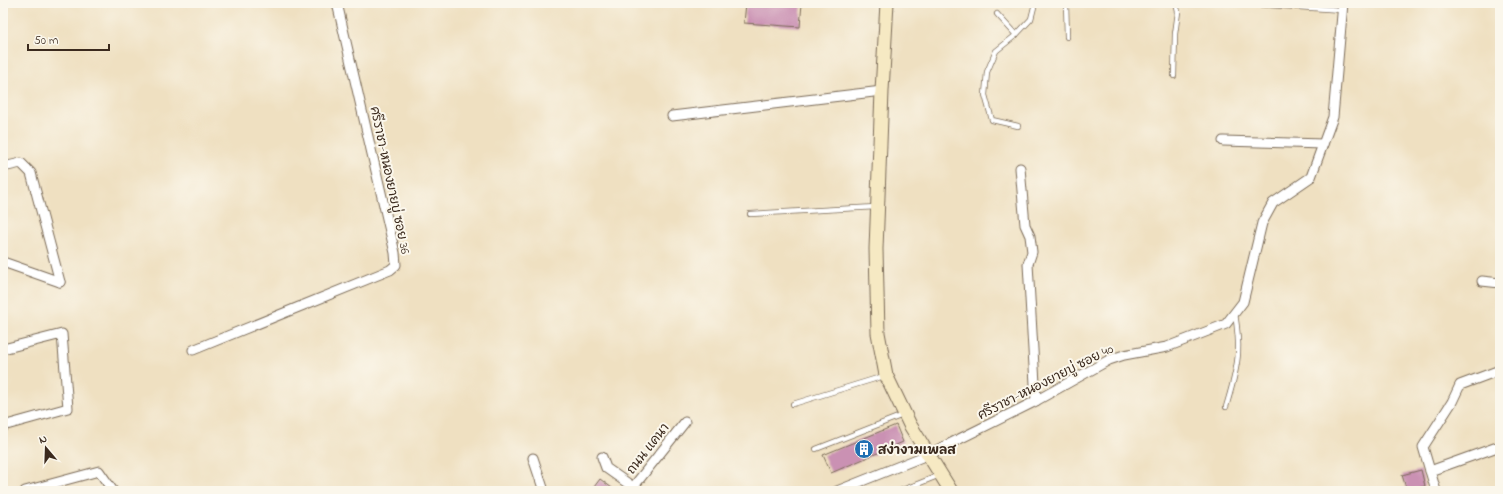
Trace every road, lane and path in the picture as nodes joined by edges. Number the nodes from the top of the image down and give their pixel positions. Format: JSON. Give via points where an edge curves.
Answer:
{"nodes":[{"id":1,"x":337,"y":3,"type":"edge"},
{"id":2,"x":887,"y":3,"type":"edge"},
{"id":3,"x":1035,"y":3,"type":"edge"},
{"id":4,"x":1066,"y":3,"type":"edge"},
{"id":5,"x":1176,"y":3,"type":"edge"},
{"id":6,"x":1239,"y":3,"type":"edge"},
{"id":7,"x":1279,"y":5,"type":"edge"},
{"id":8,"x":1343,"y":7,"type":"edge"},
{"id":9,"x":997,"y":14,"type":"dead end"},
{"id":10,"x":1016,"y":35,"type":"junction"},
{"id":11,"x":1067,"y":37,"type":"dead end"},
{"id":12,"x":1174,"y":76,"type":"dead end"},
{"id":13,"x":882,"y":91,"type":"junction"},
{"id":14,"x":672,"y":116,"type":"dead end"},
{"id":15,"x":1018,"y":126,"type":"dead end"},
{"id":16,"x":1223,"y":141,"type":"dead end"},
{"id":17,"x":1323,"y":144,"type":"junction"},
{"id":18,"x":3,"y":167,"type":"edge"},
{"id":19,"x":1020,"y":168,"type":"dead end"},
{"id":20,"x":878,"y":207,"type":"junction"},
{"id":21,"x":750,"y":214,"type":"dead end"},
{"id":22,"x":3,"y":262,"type":"edge"},
{"id":23,"x":1482,"y":281,"type":"dead end"},
{"id":24,"x":1500,"y":283,"type":"edge"},
{"id":25,"x":1235,"y":313,"type":"junction"},
{"id":26,"x":3,"y":350,"type":"edge"},
{"id":27,"x":193,"y":350,"type":"dead end"},
{"id":28,"x":1500,"y":370,"type":"edge"},
{"id":29,"x":886,"y":375,"type":"junction"},
{"id":30,"x":1036,"y":401,"type":"junction"},
{"id":31,"x":793,"y":404,"type":"dead end"},
{"id":32,"x":1226,"y":408,"type":"dead end"},
{"id":33,"x":904,"y":414,"type":"junction"},
{"id":34,"x":684,"y":422,"type":"dead end"},
{"id":35,"x":3,"y":426,"type":"edge"},
{"id":36,"x":1500,"y":446,"type":"edge"},
{"id":37,"x":816,"y":449,"type":"dead end"},
{"id":38,"x":927,"y":455,"type":"junction"},
{"id":39,"x":602,"y":456,"type":"dead end"},
{"id":40,"x":533,"y":458,"type":"dead end"},
{"id":41,"x":1430,"y":471,"type":"junction"},
{"id":42,"x":941,"y":475,"type":"junction"},
{"id":43,"x":632,"y":489,"type":"edge"},
{"id":44,"x":25,"y":491,"type":"edge"},
{"id":45,"x":112,"y":491,"type":"edge"},
{"id":46,"x":544,"y":491,"type":"edge"},
{"id":47,"x":837,"y":491,"type":"edge"},
{"id":48,"x":900,"y":491,"type":"edge"},
{"id":49,"x":951,"y":491,"type":"edge"},
{"id":50,"x":1436,"y":491,"type":"edge"}],
"edges":[{"from":1,"to":27,"type":"street","name":"ศรีราชา-หนองยายบู่ ซอย 36","via":[[396,265],[390,270]]},
{"from":2,"to":13,"type":"street"},
{"from":3,"to":10,"type":"lane","via":[[1031,19]]},
{"from":4,"to":11,"type":"lane"},
{"from":5,"to":12,"type":"lane","via":[[1178,12]]},
{"from":6,"to":7,"type":"lane"},
{"from":7,"to":8,"type":"lane"},
{"from":8,"to":17,"type":"street","name":"ศรีราชา-หนองยายบู่ ซอย 40","via":[[1333,117]]},
{"from":9,"to":10,"type":"lane"},
{"from":10,"to":15,"type":"lane","via":[[996,51],[987,72],[985,95],[992,120]]},
{"from":13,"to":14,"type":"street"},
{"from":13,"to":20,"type":"street"},
{"from":16,"to":17,"type":"street"},
{"from":17,"to":25,"type":"street","name":"ศรีราชา-หนองยายบู่ ซอย 40","via":[[1311,178],[1273,203],[1262,223],[1243,302]]},
{"from":18,"to":22,"type":"street","via":[[21,163],[31,173],[60,282]]},
{"from":19,"to":30,"type":"street","via":[[1025,225],[1030,236],[1032,252],[1028,264]]},
{"from":20,"to":21,"type":"lane"},
{"from":20,"to":29,"type":"street","via":[[878,333]]},
{"from":23,"to":24,"type":"street"},
{"from":25,"to":30,"type":"street","name":"ศรีราชา-หนองยายบู่ ซอย 40","via":[[1226,324],[1167,347],[1109,360]]},
{"from":25,"to":32,"type":"lane","via":[[1238,354]]},
{"from":26,"to":35,"type":"street","via":[[62,334],[68,408]]},
{"from":28,"to":41,"type":"street","via":[[1460,385],[1423,447]]},
{"from":29,"to":31,"type":"lane"},
{"from":29,"to":33,"type":"street"},
{"from":30,"to":38,"type":"street","name":"ศรีราชา-หนองยายบู่ ซอย 40"},
{"from":33,"to":37,"type":"lane"},
{"from":33,"to":38,"type":"street"},
{"from":34,"to":43,"type":"street","name":"ถนน แคนา"},
{"from":36,"to":41,"type":"street"},
{"from":38,"to":42,"type":"street"},
{"from":38,"to":47,"type":"street","name":"ศรีราชา-หนองยายบู่ ซอย 40"},
{"from":39,"to":43,"type":"street","via":[[606,468]]},
{"from":40,"to":46,"type":"street"},
{"from":41,"to":50,"type":"street"},
{"from":42,"to":48,"type":"lane"},
{"from":42,"to":49,"type":"street"},
{"from":44,"to":45,"type":"street","via":[[99,471]]}]}
